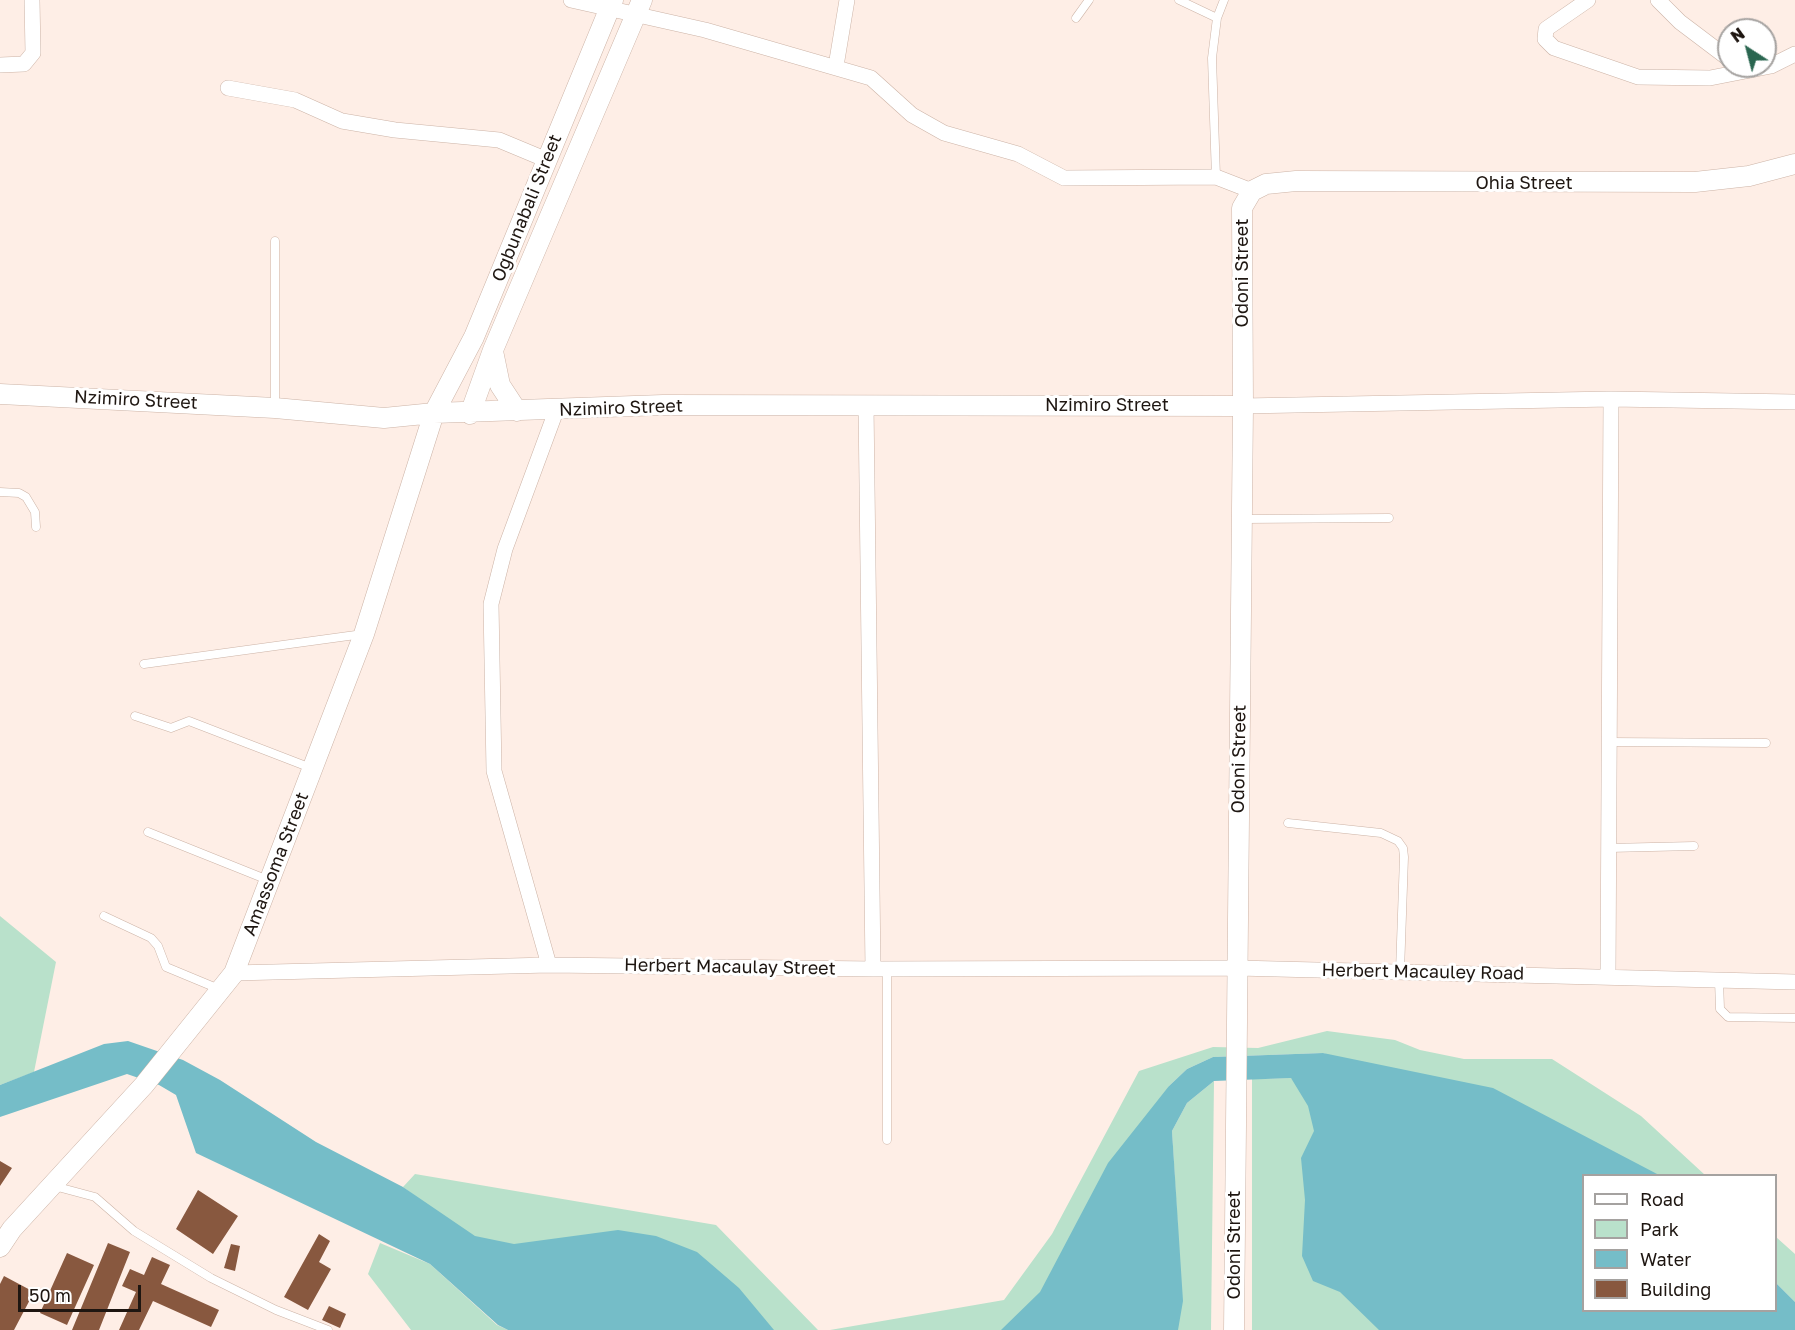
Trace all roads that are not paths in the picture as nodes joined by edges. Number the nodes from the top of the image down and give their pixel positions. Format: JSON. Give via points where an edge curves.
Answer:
{"nodes":[{"id":1,"x":32,"y":0,"type":"edge"},
{"id":2,"x":571,"y":0,"type":"edge"},
{"id":3,"x":847,"y":0,"type":"edge"},
{"id":4,"x":1089,"y":0,"type":"edge"},
{"id":5,"x":1179,"y":0,"type":"edge"},
{"id":6,"x":1224,"y":0,"type":"edge"},
{"id":7,"x":1587,"y":0,"type":"edge"},
{"id":8,"x":1658,"y":0,"type":"edge"},
{"id":9,"x":611,"y":4,"type":"edge"},
{"id":10,"x":639,"y":6,"type":"edge"},
{"id":11,"x":1076,"y":18,"type":"dead end"},
{"id":12,"x":1217,"y":18,"type":"junction"},
{"id":13,"x":1717,"y":50,"type":"edge"},
{"id":14,"x":1795,"y":54,"type":"edge"},
{"id":15,"x":1777,"y":63,"type":"edge"},
{"id":16,"x":0,"y":65,"type":"edge"},
{"id":17,"x":836,"y":66,"type":"junction"},
{"id":18,"x":1717,"y":76,"type":"edge"},
{"id":19,"x":228,"y":88,"type":"dead end"},
{"id":20,"x":547,"y":160,"type":"junction"},
{"id":21,"x":1795,"y":164,"type":"edge"},
{"id":22,"x":1216,"y":177,"type":"junction"},
{"id":23,"x":1252,"y":191,"type":"junction"},
{"id":24,"x":275,"y":242,"type":"dead end"},
{"id":25,"x":493,"y":350,"type":"junction"},
{"id":26,"x":0,"y":394,"type":"edge"},
{"id":27,"x":1611,"y":399,"type":"junction"},
{"id":28,"x":1795,"y":402,"type":"edge"},
{"id":29,"x":866,"y":404,"type":"junction"},
{"id":30,"x":1243,"y":405,"type":"junction"},
{"id":31,"x":275,"y":408,"type":"junction"},
{"id":32,"x":518,"y":411,"type":"junction"},
{"id":33,"x":556,"y":411,"type":"junction"},
{"id":34,"x":434,"y":413,"type":"junction"},
{"id":35,"x":470,"y":414,"type":"junction"},
{"id":36,"x":0,"y":492,"type":"edge"},
{"id":37,"x":1389,"y":518,"type":"dead end"},
{"id":38,"x":1242,"y":519,"type":"junction"},
{"id":39,"x":36,"y":527,"type":"dead end"},
{"id":40,"x":364,"y":634,"type":"junction"},
{"id":41,"x":144,"y":664,"type":"dead end"},
{"id":42,"x":135,"y":716,"type":"dead end"},
{"id":43,"x":1609,"y":742,"type":"junction"},
{"id":44,"x":1766,"y":743,"type":"dead end"},
{"id":45,"x":313,"y":768,"type":"junction"},
{"id":46,"x":1288,"y":823,"type":"dead end"},
{"id":47,"x":148,"y":832,"type":"dead end"},
{"id":48,"x":1694,"y":846,"type":"dead end"},
{"id":49,"x":1609,"y":848,"type":"junction"},
{"id":50,"x":269,"y":881,"type":"junction"},
{"id":51,"x":104,"y":916,"type":"dead end"},
{"id":52,"x":549,"y":965,"type":"junction"},
{"id":53,"x":1231,"y":968,"type":"junction"},
{"id":54,"x":880,"y":969,"type":"junction"},
{"id":55,"x":1400,"y":971,"type":"junction"},
{"id":56,"x":234,"y":973,"type":"junction"},
{"id":57,"x":1608,"y":976,"type":"junction"},
{"id":58,"x":1719,"y":980,"type":"junction"},
{"id":59,"x":1795,"y":981,"type":"edge"},
{"id":60,"x":222,"y":990,"type":"junction"},
{"id":61,"x":1795,"y":1018,"type":"edge"},
{"id":62,"x":887,"y":1140,"type":"dead end"},
{"id":63,"x":53,"y":1186,"type":"junction"},
{"id":64,"x":0,"y":1247,"type":"edge"},
{"id":65,"x":328,"y":1330,"type":"edge"},
{"id":66,"x":1234,"y":1330,"type":"edge"}],
"edges":[{"from":1,"to":16,"type":"street","via":[[33,53],[24,64]]},
{"from":2,"to":9,"type":"street"},
{"from":3,"to":17,"type":"street"},
{"from":4,"to":11,"type":"lane"},
{"from":5,"to":12,"type":"lane"},
{"from":6,"to":12,"type":"lane"},
{"from":7,"to":18,"type":"street","via":[[1546,29],[1548,44],[1638,77]]},
{"from":8,"to":13,"type":"street"},
{"from":9,"to":10,"type":"street"},
{"from":9,"to":20,"type":"street","name":"Ogbunabali Street"},
{"from":10,"to":17,"type":"street"},
{"from":10,"to":25,"type":"street","name":"Ogbunabali Street"},
{"from":12,"to":22,"type":"lane","via":[[1212,58]]},
{"from":14,"to":15,"type":"street"},
{"from":17,"to":22,"type":"street","via":[[871,78],[912,115],[944,133],[1018,154],[1064,178]]},
{"from":19,"to":20,"type":"street","via":[[295,100],[342,121],[499,140]]},
{"from":20,"to":34,"type":"street","name":"Ogbunabali Street","via":[[474,338]]},
{"from":21,"to":23,"type":"street","name":"Ohia Street","via":[[1749,176],[1695,182],[1296,181],[1266,184]]},
{"from":22,"to":23,"type":"street"},
{"from":23,"to":30,"type":"street","name":"Odoni Street","via":[[1242,208],[1240,229]]},
{"from":24,"to":31,"type":"lane"},
{"from":25,"to":32,"type":"street","via":[[500,385]]},
{"from":25,"to":35,"type":"street","name":"Ogbunabali Street"},
{"from":26,"to":31,"type":"street","name":"Nzimiro Street"},
{"from":27,"to":28,"type":"street"},
{"from":27,"to":30,"type":"street"},
{"from":27,"to":43,"type":"street"},
{"from":29,"to":30,"type":"street","name":"Nzimiro Street"},
{"from":29,"to":33,"type":"street","name":"Nzimiro Street","via":[[663,405]]},
{"from":29,"to":54,"type":"street"},
{"from":30,"to":38,"type":"street","name":"Odoni Street"},
{"from":31,"to":34,"type":"street","name":"Nzimiro Street","via":[[384,418]]},
{"from":32,"to":33,"type":"street","name":"Nzimiro Street"},
{"from":32,"to":35,"type":"street","name":"Nzimiro Street"},
{"from":33,"to":52,"type":"street","via":[[505,549],[491,604],[494,771]]},
{"from":34,"to":35,"type":"street","name":"Nzimiro Street"},
{"from":34,"to":40,"type":"street","name":"Amassoma Street"},
{"from":36,"to":39,"type":"lane","via":[[26,497],[35,512]]},
{"from":37,"to":38,"type":"lane"},
{"from":38,"to":53,"type":"street","name":"Odoni Street"},
{"from":40,"to":41,"type":"lane"},
{"from":40,"to":45,"type":"street","name":"Amassoma Street"},
{"from":42,"to":45,"type":"lane","via":[[171,728],[189,721]]},
{"from":43,"to":44,"type":"lane"},
{"from":43,"to":49,"type":"street"},
{"from":45,"to":50,"type":"street","name":"Amassoma Street"},
{"from":46,"to":55,"type":"lane","via":[[1381,833],[1398,841],[1404,857]]},
{"from":47,"to":50,"type":"lane"},
{"from":48,"to":49,"type":"lane"},
{"from":49,"to":57,"type":"street"},
{"from":50,"to":56,"type":"street","name":"Amassoma Street"},
{"from":51,"to":60,"type":"lane","via":[[151,938],[166,967]]},
{"from":52,"to":54,"type":"street","name":"Herbert Macaulay Street"},
{"from":52,"to":56,"type":"street","name":"Herbert Macaulay Street"},
{"from":53,"to":54,"type":"street","name":"Herbert Macaulay Street"},
{"from":53,"to":55,"type":"street","name":"Herbert Macauley Road"},
{"from":53,"to":66,"type":"street","name":"Odoni Street","via":[[1237,1042]]},
{"from":54,"to":62,"type":"lane"},
{"from":55,"to":57,"type":"street","name":"Herbert Macauley Road"},
{"from":56,"to":60,"type":"street","name":"Amassoma Street"},
{"from":57,"to":58,"type":"street","name":"Herbert Macauley Road"},
{"from":58,"to":59,"type":"street","name":"Herbert Macauley Road"},
{"from":58,"to":61,"type":"lane","via":[[1720,1009],[1728,1017]]},
{"from":60,"to":63,"type":"street","name":"Amassoma Street"},
{"from":63,"to":64,"type":"street","name":"Amassoma Street"},
{"from":63,"to":65,"type":"lane","via":[[95,1197],[134,1232],[211,1278]]}]}
